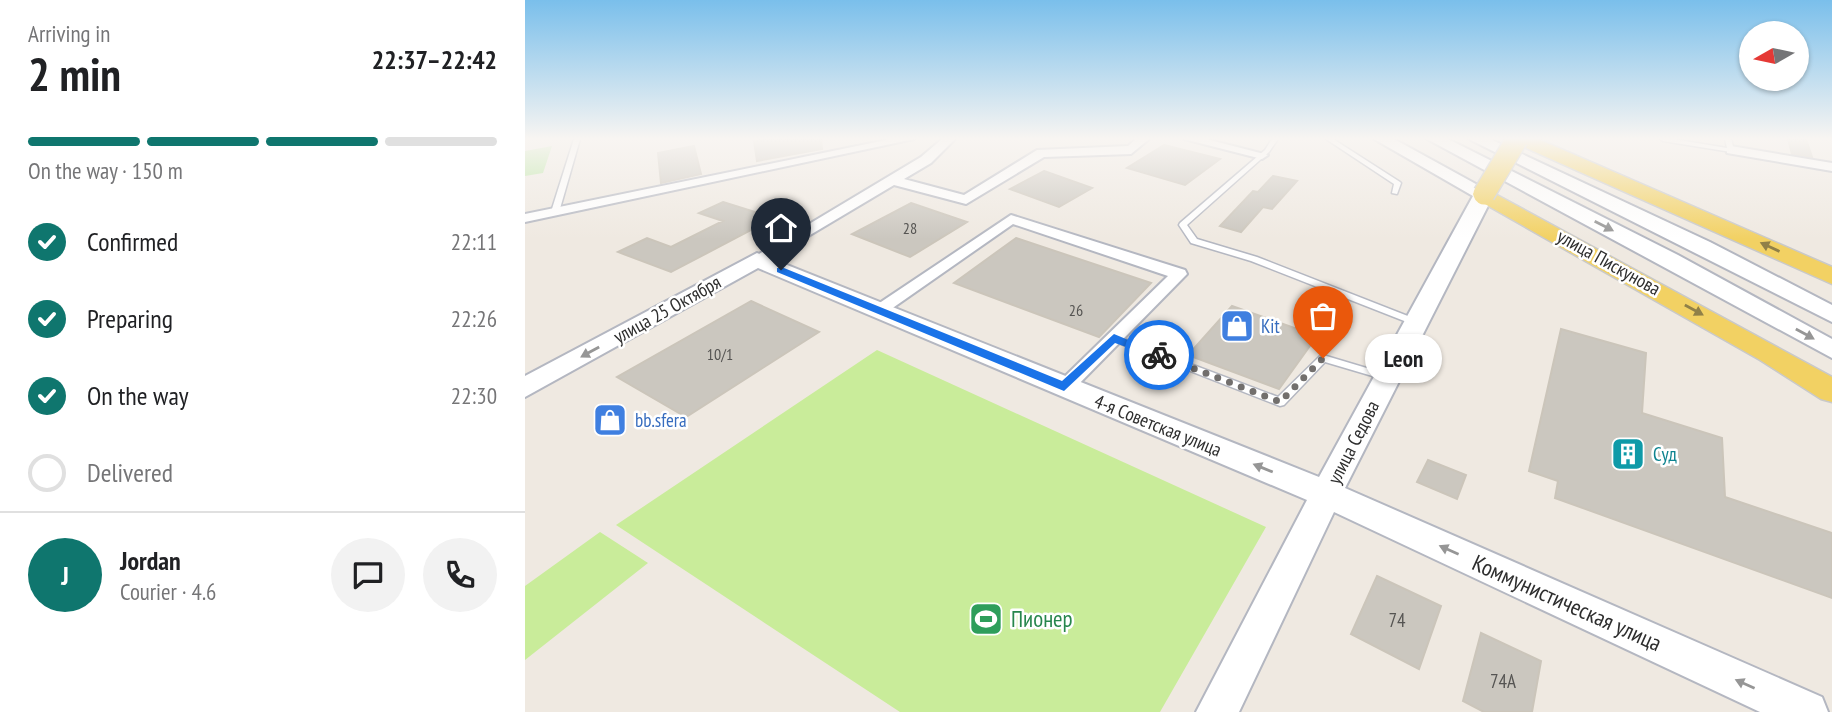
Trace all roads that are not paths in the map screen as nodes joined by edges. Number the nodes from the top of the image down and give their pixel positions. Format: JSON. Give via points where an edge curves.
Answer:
{"nodes":[{"id":1,"x":567,"y":172,"type":"edge"},
{"id":2,"x":747,"y":172,"type":"edge"},
{"id":3,"x":905,"y":172,"type":"edge"},
{"id":4,"x":1010,"y":172,"type":"edge"},
{"id":5,"x":1243,"y":172,"type":"edge"},
{"id":6,"x":1381,"y":172,"type":"edge"},
{"id":7,"x":1444,"y":172,"type":"edge"},
{"id":8,"x":1498,"y":172,"type":"edge"},
{"id":9,"x":1500,"y":172,"type":"edge"},
{"id":10,"x":1546,"y":172,"type":"edge"},
{"id":11,"x":1595,"y":172,"type":"edge"},
{"id":12,"x":892,"y":180,"type":"junction"},
{"id":13,"x":1395,"y":193,"type":"dead end"},
{"id":14,"x":1484,"y":194,"type":"junction"},
{"id":15,"x":555,"y":212,"type":"junction"},
{"id":16,"x":525,"y":218,"type":"edge"},
{"id":17,"x":757,"y":260,"type":"junction"},
{"id":18,"x":1832,"y":276,"type":"edge"},
{"id":19,"x":878,"y":310,"type":"junction"},
{"id":20,"x":1832,"y":314,"type":"edge"},
{"id":21,"x":1415,"y":322,"type":"junction"},
{"id":22,"x":1114,"y":338,"type":"junction"},
{"id":23,"x":1832,"y":350,"type":"edge"},
{"id":24,"x":1386,"y":378,"type":"junction"},
{"id":25,"x":1064,"y":387,"type":"junction"},
{"id":26,"x":525,"y":388,"type":"edge"},
{"id":27,"x":1832,"y":391,"type":"edge"},
{"id":28,"x":1326,"y":494,"type":"junction"},
{"id":29,"x":1217,"y":712,"type":"edge"},
{"id":30,"x":1807,"y":712,"type":"edge"}],
"edges":[{"from":1,"to":15,"type":"lane"},
{"from":2,"to":15,"type":"street"},
{"from":3,"to":12,"type":"street","name":"улица 25 Октября"},
{"from":4,"to":12,"type":"street","via":[[966,200]]},
{"from":5,"to":21,"type":"lane","via":[[1184,225],[1194,241]]},
{"from":6,"to":13,"type":"lane","via":[[1398,183]]},
{"from":7,"to":14,"type":"main road","name":"улица Пискунова"},
{"from":8,"to":14,"type":"main road","name":"улица Седова","bridge":true},
{"from":9,"to":23,"type":"main road","name":"улица Пискунова","one_way":true},
{"from":10,"to":20,"type":"main road"},
{"from":18,"to":11,"type":"main road","one_way":true},
{"from":12,"to":17,"type":"street","name":"улица 25 Октября"},
{"from":14,"to":21,"type":"main road","name":"улица Седова"},
{"from":14,"to":27,"type":"main road","name":"улица Пискунова","one_way":true},
{"from":15,"to":16,"type":"street"},
{"from":17,"to":19,"type":"main road","name":"4-я Советская улица"},
{"from":17,"to":26,"type":"main road","name":"улица 25 Октября","one_way":true},
{"from":19,"to":22,"type":"street","via":[[1010,219],[1179,274]]},
{"from":19,"to":25,"type":"main road","name":"4-я Советская улица"},
{"from":21,"to":24,"type":"main road","name":"улица Седова"},
{"from":22,"to":24,"type":"lane","via":[[1280,402],[1323,358]]},
{"from":22,"to":25,"type":"street"},
{"from":24,"to":28,"type":"main road","name":"улица Седова"},
{"from":28,"to":25,"type":"main road","name":"4-я Советская улица","one_way":true},
{"from":28,"to":29,"type":"main road","name":"улица Седова"},
{"from":30,"to":28,"type":"main road","name":"Коммунистическая улица","one_way":true}]}
